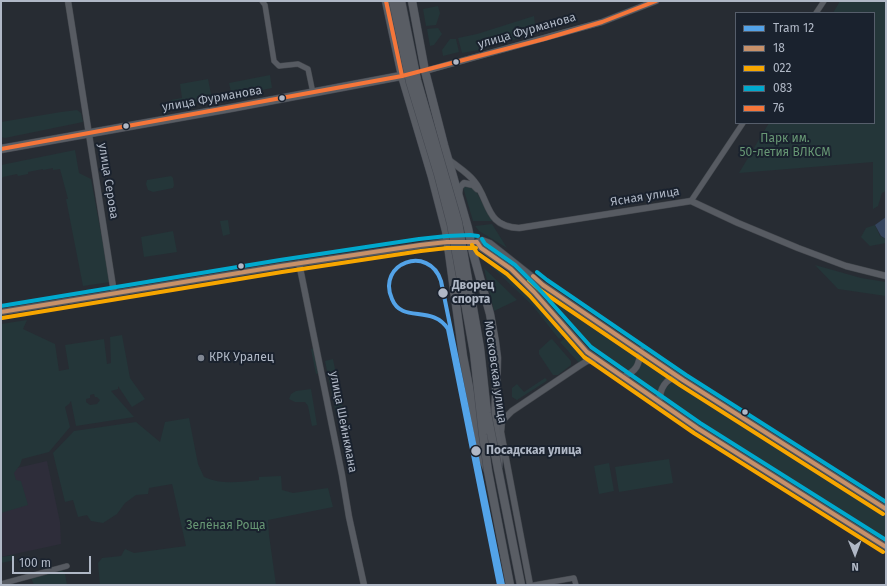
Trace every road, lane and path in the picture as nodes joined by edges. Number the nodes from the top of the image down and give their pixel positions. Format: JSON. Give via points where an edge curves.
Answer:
{"nodes":[{"id":1,"x":68,"y":1,"type":"edge"},
{"id":2,"x":262,"y":1,"type":"edge"},
{"id":3,"x":386,"y":1,"type":"edge"},
{"id":4,"x":393,"y":1,"type":"edge"},
{"id":5,"x":401,"y":1,"type":"edge"},
{"id":6,"x":412,"y":1,"type":"edge"},
{"id":7,"x":656,"y":1,"type":"edge"},
{"id":8,"x":824,"y":1,"type":"edge"},
{"id":9,"x":817,"y":12,"type":"edge"},
{"id":10,"x":425,"y":71,"type":"junction"},
{"id":11,"x":402,"y":76,"type":"junction"},
{"id":12,"x":313,"y":93,"type":"junction"},
{"id":13,"x":742,"y":124,"type":"edge"},
{"id":14,"x":89,"y":133,"type":"junction"},
{"id":15,"x":1,"y":149,"type":"edge"},
{"id":16,"x":448,"y":158,"type":"junction"},
{"id":17,"x":482,"y":195,"type":"junction"},
{"id":18,"x":460,"y":198,"type":"junction"},
{"id":19,"x":691,"y":201,"type":"junction"},
{"id":20,"x":447,"y":242,"type":"junction"},
{"id":21,"x":474,"y":242,"type":"junction"},
{"id":22,"x":299,"y":263,"type":"junction"},
{"id":23,"x":886,"y":276,"type":"edge"},
{"id":24,"x":114,"y":293,"type":"junction"},
{"id":25,"x":1,"y":312,"type":"edge"},
{"id":26,"x":641,"y":350,"type":"junction"},
{"id":27,"x":597,"y":359,"type":"junction"},
{"id":28,"x":623,"y":377,"type":"junction"},
{"id":29,"x":683,"y":380,"type":"junction"},
{"id":30,"x":659,"y":402,"type":"junction"},
{"id":31,"x":498,"y":469,"type":"junction"},
{"id":32,"x":488,"y":471,"type":"junction"},
{"id":33,"x":886,"y":509,"type":"edge"},
{"id":34,"x":886,"y":547,"type":"edge"},
{"id":35,"x":67,"y":566,"type":"dead end"},
{"id":36,"x":1,"y":584,"type":"edge"},
{"id":37,"x":364,"y":585,"type":"edge"},
{"id":38,"x":510,"y":585,"type":"edge"},
{"id":39,"x":521,"y":585,"type":"edge"},
{"id":40,"x":530,"y":585,"type":"edge"},
{"id":41,"x":534,"y":585,"type":"edge"},
{"id":42,"x":576,"y":585,"type":"edge"}],
"edges":[{"from":1,"to":14,"type":"street","name":"улица Серова"},
{"from":2,"to":12,"type":"street","via":[[265,5],[274,61],[279,66],[298,64],[308,69]]},
{"from":3,"to":11,"type":"main road"},
{"from":4,"to":32,"type":"main road","name":"Московская улица","bridge":true,"via":[[410,82],[454,237],[474,353]]},
{"from":5,"to":31,"type":"main road","name":"Московская улица","bridge":true,"via":[[417,80],[458,222]]},
{"from":6,"to":10,"type":"main road","name":"Московская улица"},
{"from":7,"to":10,"type":"street","name":"улица Фурманова","via":[[602,22]]},
{"from":8,"to":9,"type":"street"},
{"from":10,"to":11,"type":"main road","name":"улица Фурманова"},
{"from":10,"to":16,"type":"main road","name":"Московская улица"},
{"from":11,"to":12,"type":"main road","name":"улица Фурманова"},
{"from":11,"to":20,"type":"main road","via":[[432,177]]},
{"from":12,"to":14,"type":"main road","name":"улица Фурманова"},
{"from":13,"to":19,"type":"street"},
{"from":14,"to":15,"type":"main road","name":"улица Фурманова"},
{"from":14,"to":24,"type":"street","name":"улица Серова"},
{"from":16,"to":17,"type":"street","name":"Ясная улица","via":[[473,179]]},
{"from":16,"to":18,"type":"main road","name":"Московская улица"},
{"from":17,"to":18,"type":"street","via":[[476,187],[464,183],[460,187]]},
{"from":17,"to":19,"type":"street","name":"Ясная улица","via":[[494,217],[512,228]]},
{"from":18,"to":21,"type":"main road","name":"Московская улица"},
{"from":19,"to":23,"type":"street","name":"Ясная улица","via":[[798,248],[846,266]]},
{"from":20,"to":21,"type":"street"},
{"from":20,"to":22,"type":"street"},
{"from":20,"to":32,"type":"main road","bridge":true,"via":[[463,356],[480,446]]},
{"from":21,"to":26,"type":"street","via":[[490,242],[543,285]]},
{"from":21,"to":27,"type":"street","via":[[511,269],[581,346]]},
{"from":21,"to":31,"type":"main road","name":"Московская улица","bridge":true,"via":[[478,276],[490,314],[497,358],[495,427]]},
{"from":22,"to":24,"type":"street"},
{"from":22,"to":37,"type":"street","name":"улица Шейнкмана"},
{"from":24,"to":25,"type":"street"},
{"from":26,"to":28,"type":"street","via":[[637,368]]},
{"from":26,"to":29,"type":"street"},
{"from":27,"to":28,"type":"street"},
{"from":27,"to":40,"type":"street","name":"Московская улица","via":[[587,361],[518,407],[503,418],[501,423]]},
{"from":28,"to":30,"type":"street"},
{"from":29,"to":30,"type":"street","via":[[673,378],[663,385]]},
{"from":29,"to":33,"type":"street"},
{"from":30,"to":34,"type":"street"},
{"from":31,"to":39,"type":"main road","name":"Московская улица"},
{"from":32,"to":38,"type":"main road","name":"Московская улица"},
{"from":35,"to":36,"type":"street"},
{"from":41,"to":42,"type":"street","via":[[574,578]]}]}
